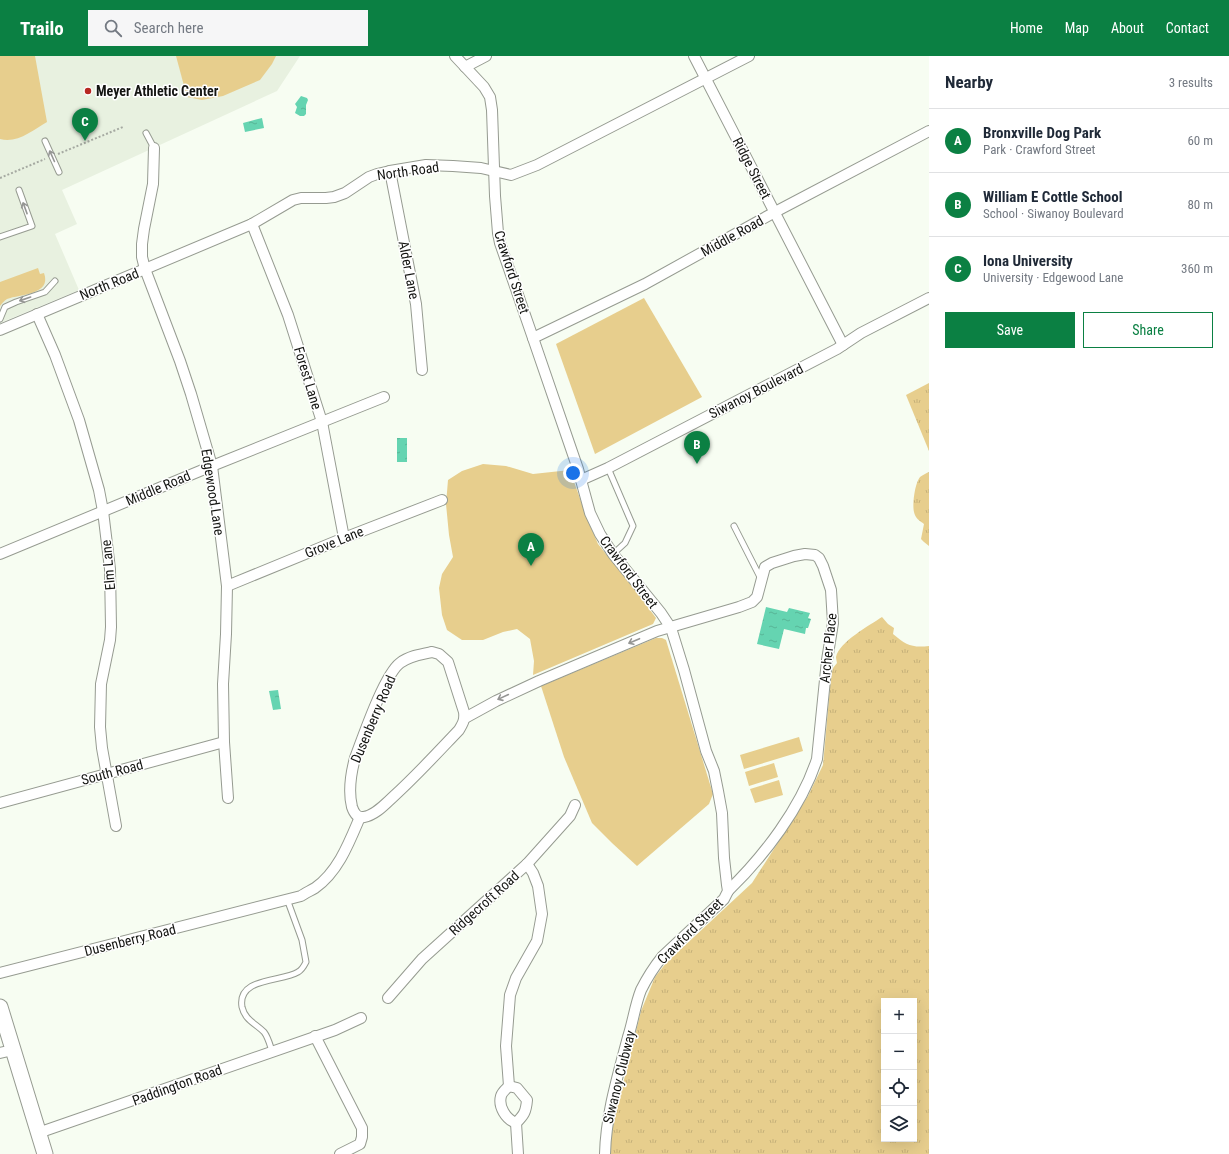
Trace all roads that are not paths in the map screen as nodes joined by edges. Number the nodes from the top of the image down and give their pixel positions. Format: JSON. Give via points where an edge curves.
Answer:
{"nodes":[{"id":1,"x":455,"y":56,"type":"edge"},
{"id":2,"x":486,"y":56,"type":"edge"},
{"id":3,"x":694,"y":56,"type":"edge"},
{"id":4,"x":749,"y":56,"type":"edge"},
{"id":5,"x":465,"y":67,"type":"junction"},
{"id":6,"x":706,"y":79,"type":"junction"},
{"id":7,"x":929,"y":131,"type":"edge"},
{"id":8,"x":146,"y":133,"type":"dead end"},
{"id":9,"x":45,"y":141,"type":"dead end"},
{"id":10,"x":154,"y":148,"type":"joint"},
{"id":11,"x":390,"y":171,"type":"junction"},
{"id":12,"x":494,"y":171,"type":"junction"},
{"id":13,"x":59,"y":172,"type":"dead end"},
{"id":14,"x":19,"y":190,"type":"dead end"},
{"id":15,"x":775,"y":212,"type":"junction"},
{"id":16,"x":252,"y":224,"type":"junction"},
{"id":17,"x":0,"y":237,"type":"edge"},
{"id":18,"x":145,"y":269,"type":"junction"},
{"id":19,"x":55,"y":281,"type":"dead end"},
{"id":20,"x":929,"y":298,"type":"edge"},
{"id":21,"x":37,"y":314,"type":"junction"},
{"id":22,"x":0,"y":319,"type":"edge"},
{"id":23,"x":0,"y":330,"type":"edge"},
{"id":24,"x":534,"y":338,"type":"junction"},
{"id":25,"x":843,"y":345,"type":"junction"},
{"id":26,"x":422,"y":370,"type":"dead end"},
{"id":27,"x":384,"y":398,"type":"dead end"},
{"id":28,"x":322,"y":422,"type":"junction"},
{"id":29,"x":212,"y":466,"type":"junction"},
{"id":30,"x":608,"y":468,"type":"junction"},
{"id":31,"x":581,"y":480,"type":"junction"},
{"id":32,"x":442,"y":500,"type":"dead end"},
{"id":33,"x":103,"y":511,"type":"junction"},
{"id":34,"x":734,"y":526,"type":"dead end"},
{"id":35,"x":344,"y":538,"type":"junction"},
{"id":36,"x":0,"y":554,"type":"edge"},
{"id":37,"x":613,"y":554,"type":"junction"},
{"id":38,"x":762,"y":579,"type":"junction"},
{"id":39,"x":227,"y":586,"type":"junction"},
{"id":40,"x":671,"y":628,"type":"junction"},
{"id":41,"x":465,"y":718,"type":"junction"},
{"id":42,"x":224,"y":742,"type":"junction"},
{"id":43,"x":106,"y":774,"type":"junction"},
{"id":44,"x":228,"y":798,"type":"dead end"},
{"id":45,"x":0,"y":803,"type":"edge"},
{"id":46,"x":576,"y":805,"type":"dead end"},
{"id":47,"x":360,"y":817,"type":"junction"},
{"id":48,"x":116,"y":826,"type":"dead end"},
{"id":49,"x":527,"y":864,"type":"junction"},
{"id":50,"x":728,"y":891,"type":"junction"},
{"id":51,"x":287,"y":899,"type":"junction"},
{"id":52,"x":0,"y":973,"type":"edge"},
{"id":53,"x":388,"y":998,"type":"dead end"},
{"id":54,"x":638,"y":1000,"type":"joint"},
{"id":55,"x":0,"y":1007,"type":"edge"},
{"id":56,"x":361,"y":1018,"type":"dead end"},
{"id":57,"x":315,"y":1036,"type":"junction"},
{"id":58,"x":272,"y":1051,"type":"junction"},
{"id":59,"x":6,"y":1052,"type":"edge"},
{"id":60,"x":509,"y":1086,"type":"junction"},
{"id":61,"x":516,"y":1123,"type":"junction"},
{"id":62,"x":38,"y":1133,"type":"junction"},
{"id":63,"x":44,"y":1154,"type":"edge"},
{"id":64,"x":340,"y":1154,"type":"edge"},
{"id":65,"x":518,"y":1154,"type":"edge"},
{"id":66,"x":604,"y":1154,"type":"edge"}],
"edges":[{"from":1,"to":5,"type":"street","name":"Crawford Street"},
{"from":2,"to":5,"type":"street"},
{"from":3,"to":6,"type":"street","name":"Ridge Street"},
{"from":4,"to":6,"type":"street","name":"North Road"},
{"from":5,"to":12,"type":"street","name":"Crawford Street","via":[[490,97]]},
{"from":6,"to":12,"type":"street","name":"North Road","via":[[537,165],[511,175]]},
{"from":6,"to":15,"type":"street","name":"Ridge Street"},
{"from":7,"to":15,"type":"street","name":"Middle Road"},
{"from":8,"to":10,"type":"lane"},
{"from":13,"to":9,"type":"lane","one_way":true},
{"from":10,"to":18,"type":"street","name":"Edgewood Lane","via":[[153,184],[142,244]]},
{"from":11,"to":12,"type":"street","name":"North Road","via":[[426,165]]},
{"from":11,"to":16,"type":"street","name":"North Road","via":[[369,177],[334,197],[293,200]]},
{"from":11,"to":26,"type":"street","name":"Alder Lane","via":[[416,304]]},
{"from":12,"to":24,"type":"street","name":"Crawford Street","via":[[500,243]]},
{"from":17,"to":14,"type":"lane","one_way":true,"via":[[32,226]]},
{"from":15,"to":24,"type":"street","name":"Middle Road","via":[[645,284]]},
{"from":15,"to":25,"type":"street","name":"Ridge Street"},
{"from":16,"to":18,"type":"street","name":"North Road"},
{"from":16,"to":28,"type":"street","name":"Forest Lane","via":[[288,315]]},
{"from":18,"to":21,"type":"street","name":"North Road"},
{"from":18,"to":29,"type":"street","name":"Edgewood Lane","via":[[180,360]]},
{"from":19,"to":22,"type":"lane","one_way":true,"via":[[45,292],[5,307]]},
{"from":20,"to":25,"type":"street","name":"Siwanoy Boulevard"},
{"from":21,"to":23,"type":"street","name":"North Road"},
{"from":21,"to":33,"type":"street","name":"Elm Lane","via":[[79,420]]},
{"from":24,"to":31,"type":"street","name":"Crawford Street"},
{"from":25,"to":30,"type":"street","name":"Siwanoy Boulevard"},
{"from":27,"to":28,"type":"street","name":"Middle Road"},
{"from":28,"to":29,"type":"street","name":"Middle Road"},
{"from":28,"to":35,"type":"street","name":"Forest Lane"},
{"from":29,"to":33,"type":"street","name":"Middle Road"},
{"from":29,"to":39,"type":"street","name":"Edgewood Lane"},
{"from":30,"to":31,"type":"street","name":"Siwanoy Boulevard"},
{"from":30,"to":37,"type":"lane","via":[[633,526],[625,543]]},
{"from":31,"to":37,"type":"street","name":"Crawford Street","via":[[590,512]]},
{"from":32,"to":35,"type":"street","name":"Grove Lane"},
{"from":33,"to":36,"type":"street","name":"Middle Road"},
{"from":33,"to":43,"type":"street","name":"Elm Lane","via":[[110,569],[111,612],[110,640],[100,700],[100,727]]},
{"from":34,"to":38,"type":"lane"},
{"from":35,"to":39,"type":"street","name":"Grove Lane"},
{"from":37,"to":40,"type":"street","name":"Crawford Street"},
{"from":38,"to":40,"type":"street","name":"Archer Place","via":[[757,597],[752,602]]},
{"from":38,"to":50,"type":"street","name":"Archer Place","via":[[765,567],[772,563],[805,554],[820,558],[831,590],[833,623],[817,760],[813,772],[778,833]]},
{"from":39,"to":42,"type":"street","name":"Edgewood Lane","via":[[223,684]]},
{"from":40,"to":41,"type":"street","name":"Archer Place","one_way":true,"via":[[657,631],[539,680]]},
{"from":40,"to":50,"type":"street","name":"Crawford Street","via":[[714,771],[722,813]]},
{"from":41,"to":47,"type":"street","via":[[459,730],[409,782],[381,808],[371,815]]},
{"from":41,"to":47,"type":"street","name":"Dusenberry Road","via":[[448,662],[439,654],[432,652],[419,655],[399,664],[379,698],[352,767],[350,799],[353,812]]},
{"from":42,"to":43,"type":"street","name":"South Road"},
{"from":42,"to":44,"type":"street","name":"Edgewood Lane"},
{"from":43,"to":45,"type":"street","name":"South Road"},
{"from":43,"to":48,"type":"street","name":"Elm Lane"},
{"from":46,"to":49,"type":"street","name":"Ridgecroft Road","via":[[570,816]]},
{"from":47,"to":51,"type":"street","name":"Dusenberry Road","via":[[333,871],[314,889],[301,896]]},
{"from":49,"to":53,"type":"street","name":"Ridgecroft Road","via":[[422,959]]},
{"from":49,"to":60,"type":"street","via":[[538,886],[542,914],[537,941],[516,978],[510,995],[506,1046]]},
{"from":50,"to":54,"type":"street","name":"Crawford Street","via":[[724,899],[662,957],[647,978]]},
{"from":51,"to":52,"type":"street","name":"Dusenberry Road"},
{"from":51,"to":58,"type":"lane","via":[[302,940],[306,962],[300,971],[289,976],[251,986],[244,994],[242,1005],[248,1020],[265,1033]]},
{"from":54,"to":66,"type":"street","name":"Siwanoy Clubway","via":[[615,1086]]},
{"from":55,"to":59,"type":"main road"},
{"from":56,"to":57,"type":"street"},
{"from":57,"to":58,"type":"street","name":"Paddington Road"},
{"from":57,"to":64,"type":"street","via":[[362,1128],[360,1144]]},
{"from":58,"to":62,"type":"street","name":"Paddington Road"},
{"from":59,"to":62,"type":"main road"},
{"from":60,"to":61,"type":"street","via":[[500,1096],[500,1103],[509,1120]]},
{"from":60,"to":61,"type":"street","via":[[517,1088],[527,1100],[526,1109]]},
{"from":61,"to":65,"type":"street"},
{"from":62,"to":63,"type":"main road"}]}
